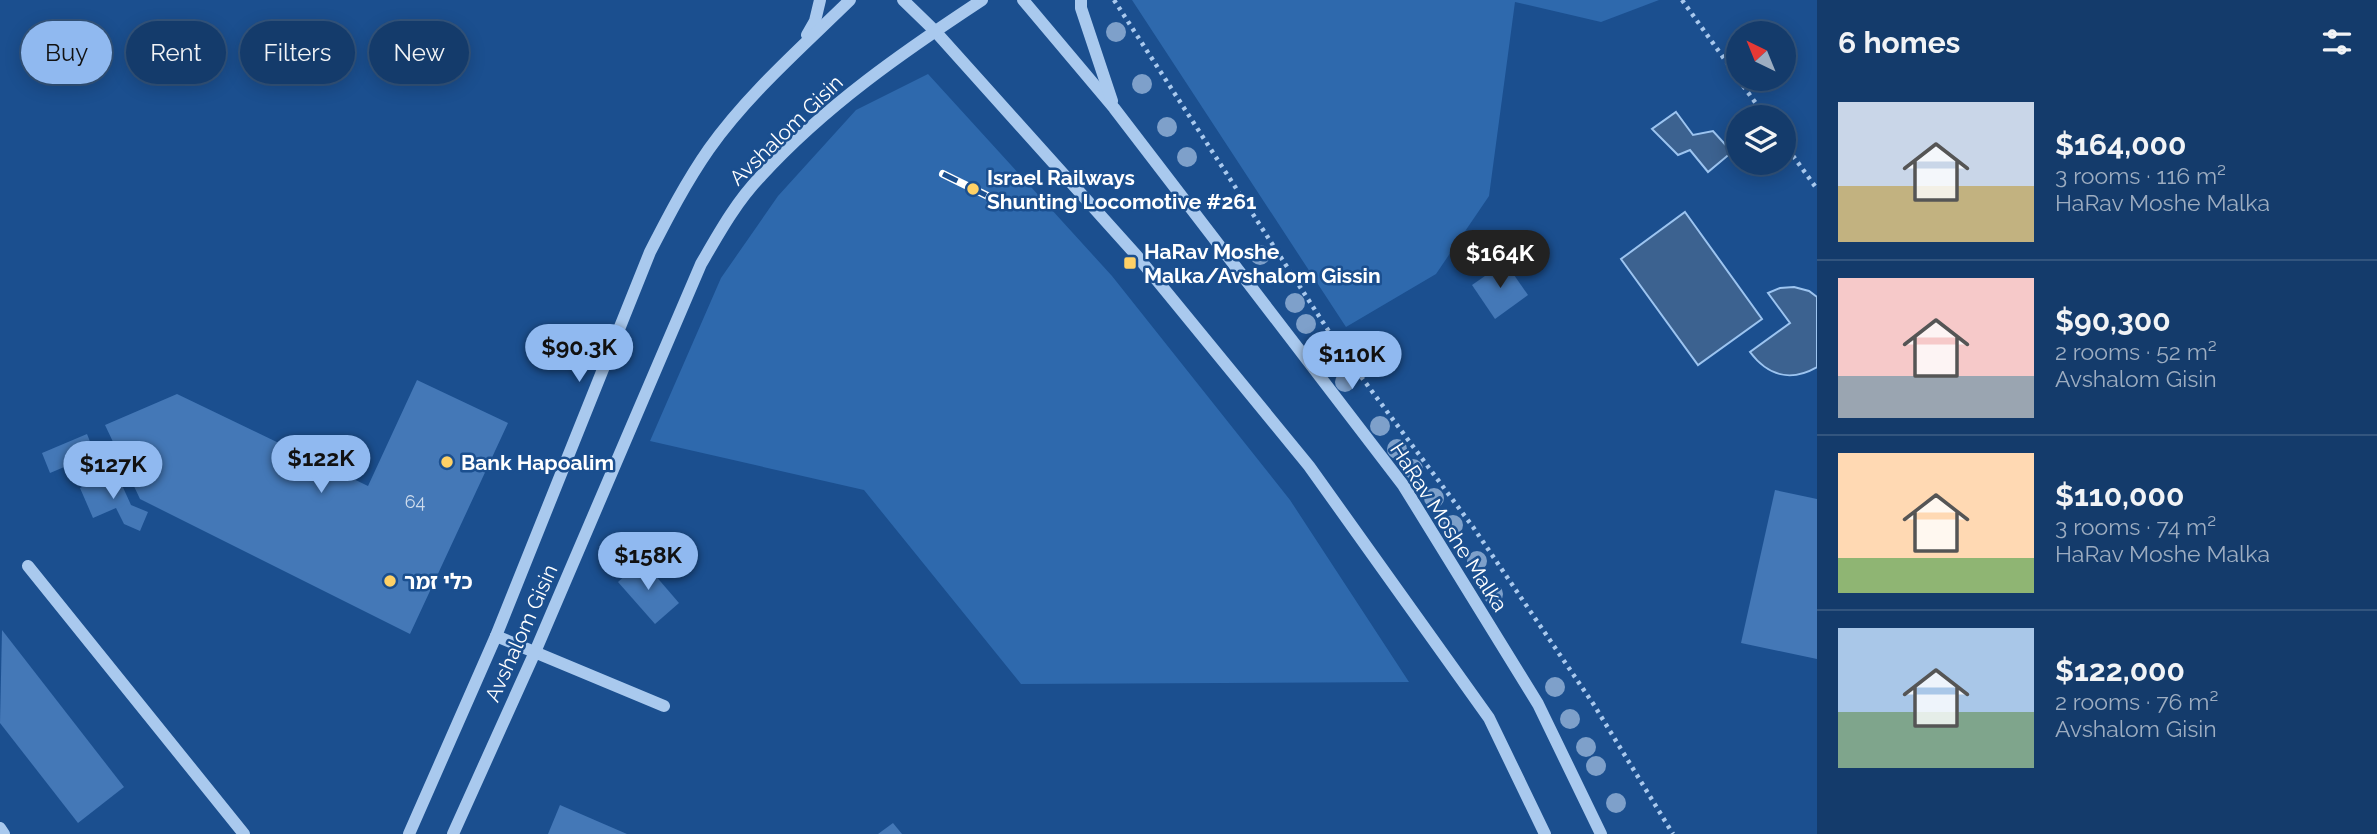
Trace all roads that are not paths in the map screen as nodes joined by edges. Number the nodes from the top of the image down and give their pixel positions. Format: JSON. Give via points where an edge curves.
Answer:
{"nodes":[{"id":1,"x":820,"y":0,"type":"edge"},
{"id":2,"x":850,"y":0,"type":"edge"},
{"id":3,"x":902,"y":0,"type":"edge"},
{"id":4,"x":982,"y":0,"type":"edge"},
{"id":5,"x":1023,"y":0,"type":"edge"},
{"id":6,"x":1081,"y":0,"type":"edge"},
{"id":7,"x":934,"y":32,"type":"junction"},
{"id":8,"x":797,"y":52,"type":"junction"},
{"id":9,"x":1114,"y":108,"type":"junction"},
{"id":10,"x":28,"y":566,"type":"dead end"},
{"id":11,"x":496,"y":636,"type":"junction"},
{"id":12,"x":535,"y":652,"type":"junction"},
{"id":13,"x":664,"y":706,"type":"dead end"},
{"id":14,"x":0,"y":828,"type":"edge"},
{"id":15,"x":4,"y":834,"type":"edge"},
{"id":16,"x":244,"y":834,"type":"edge"},
{"id":17,"x":410,"y":834,"type":"edge"},
{"id":18,"x":453,"y":834,"type":"edge"},
{"id":19,"x":1545,"y":834,"type":"edge"},
{"id":20,"x":1601,"y":834,"type":"edge"}],
"edges":[{"from":1,"to":8,"type":"street","via":[[816,21]]},
{"from":2,"to":8,"type":"street","name":"Avshalom Gisin"},
{"from":3,"to":7,"type":"street"},
{"from":4,"to":7,"type":"street","name":"Avshalom Gisin"},
{"from":5,"to":9,"type":"street","name":"HaRav Moshe Malka"},
{"from":6,"to":9,"type":"street"},
{"from":7,"to":12,"type":"street","name":"Avshalom Gisin","via":[[844,97],[760,176],[728,218],[701,264]]},
{"from":7,"to":19,"type":"street","via":[[1137,256],[1309,466],[1489,718]]},
{"from":8,"to":11,"type":"street","name":"Avshalom Gisin","via":[[710,148],[671,211]]},
{"from":9,"to":20,"type":"street","name":"HaRav Moshe Malka","via":[[1403,485],[1538,704]]},
{"from":10,"to":16,"type":"street"},
{"from":11,"to":12,"type":"street"},
{"from":11,"to":17,"type":"street","name":"Avshalom Gisin"},
{"from":12,"to":13,"type":"street"},
{"from":12,"to":18,"type":"street","name":"Avshalom Gisin"},
{"from":14,"to":15,"type":"street"}]}
